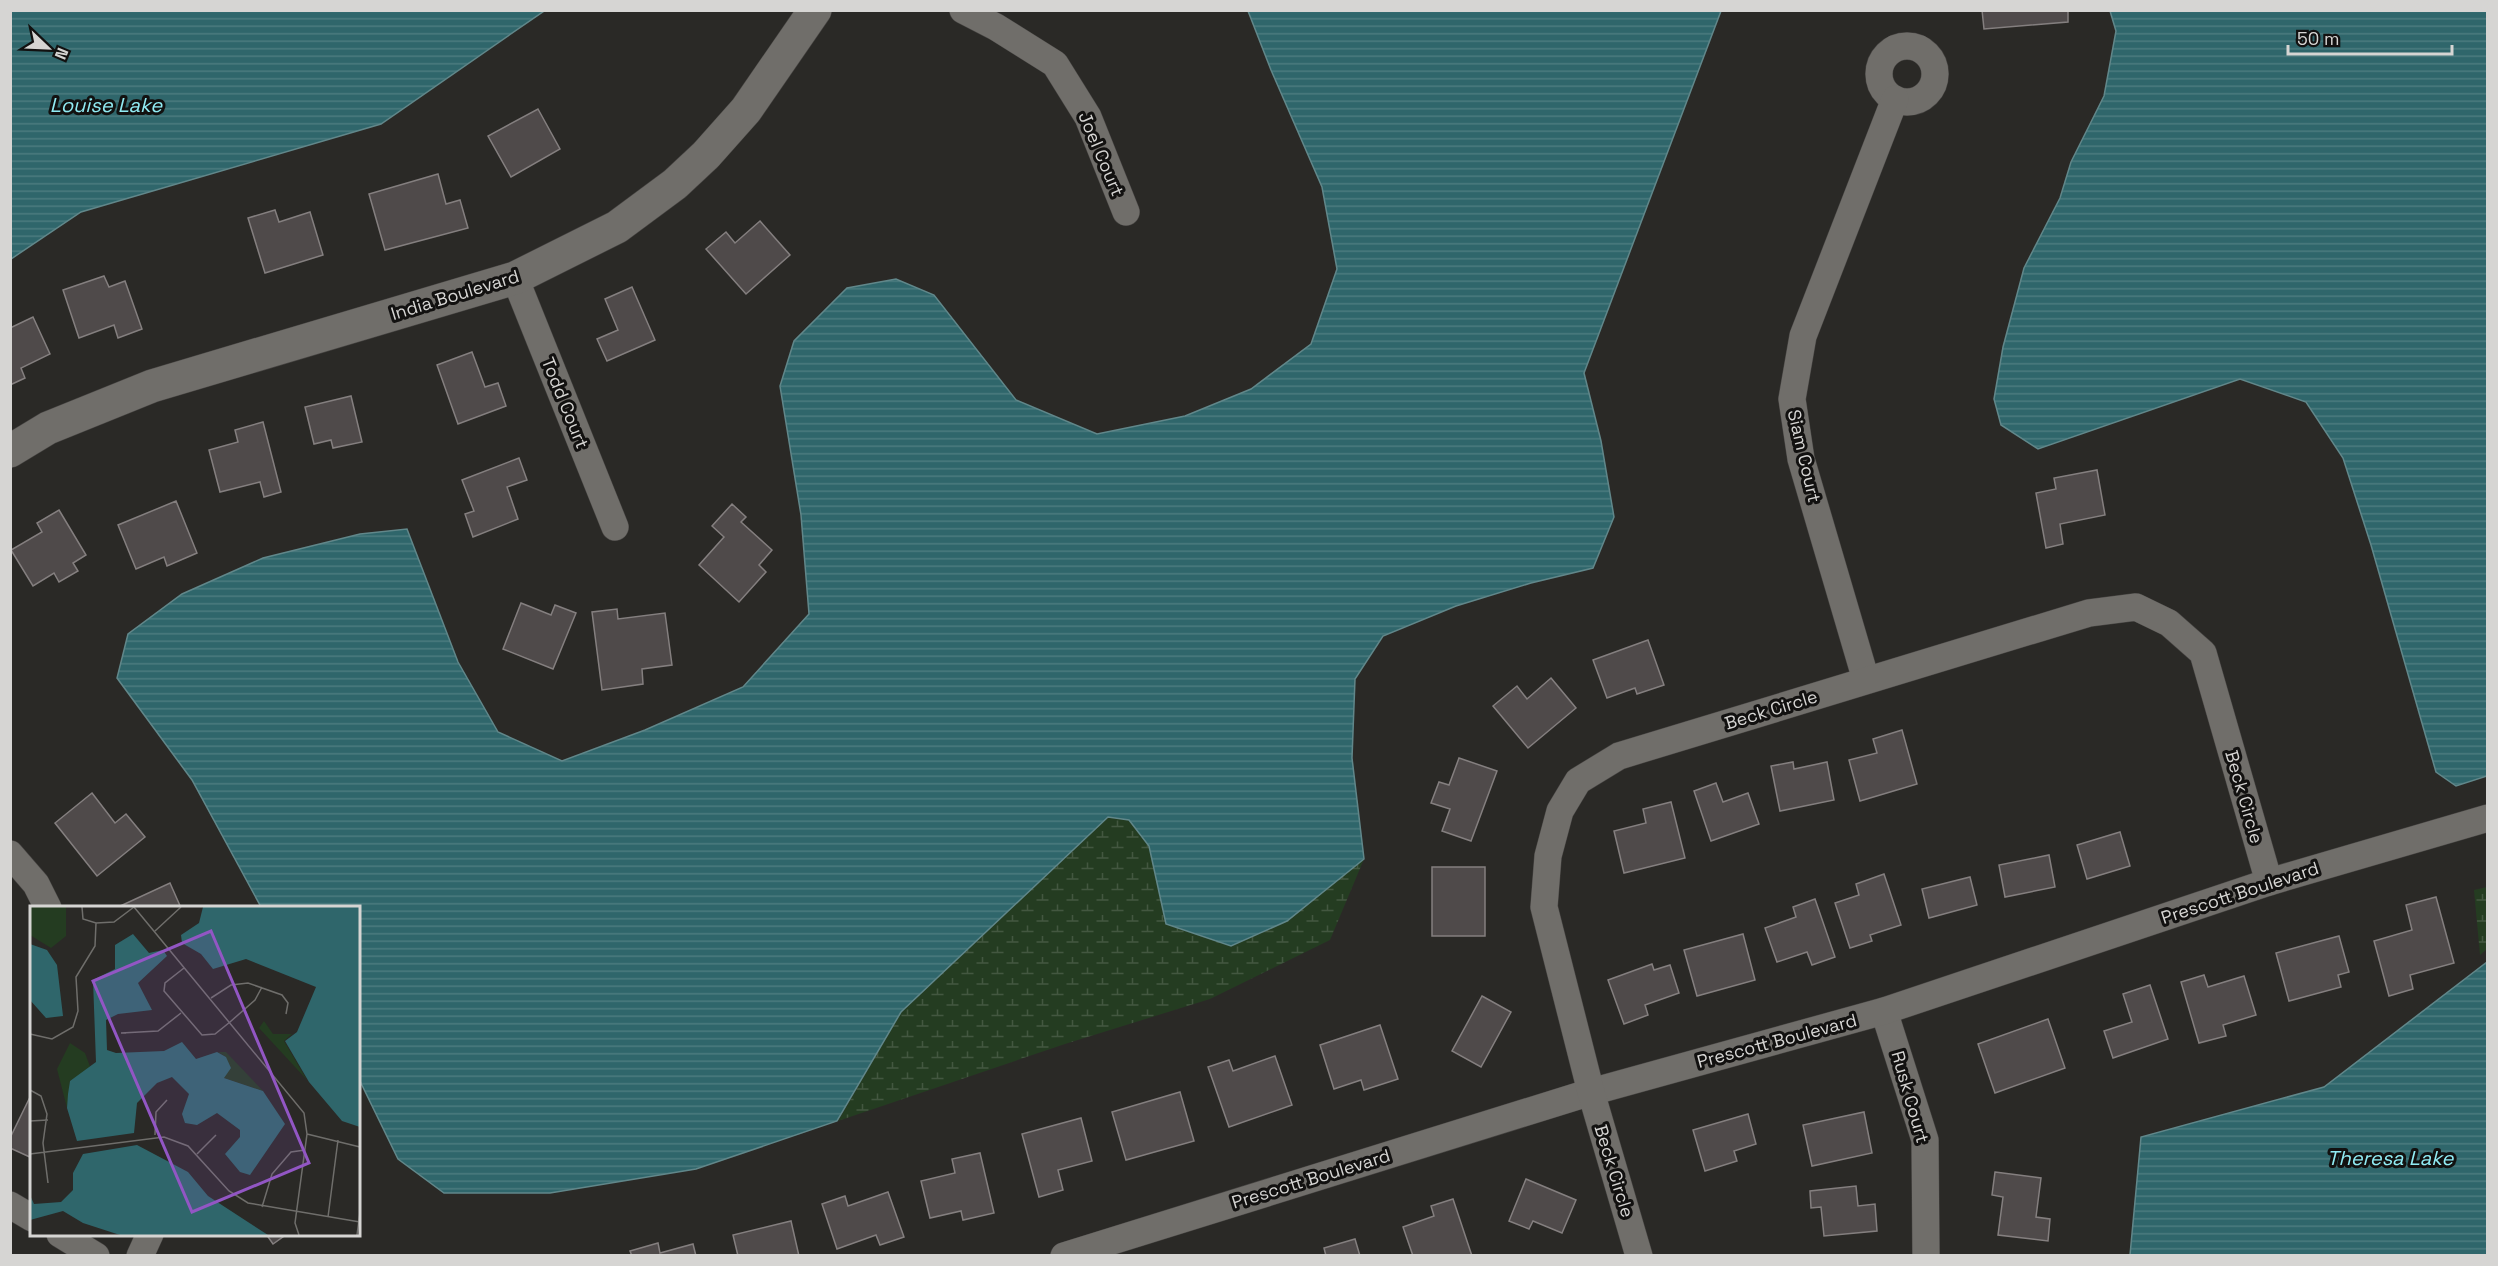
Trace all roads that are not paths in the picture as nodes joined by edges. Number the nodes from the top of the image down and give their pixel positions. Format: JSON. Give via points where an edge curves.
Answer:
{"nodes":[{"id":1,"x":815,"y":10,"type":"edge"},
{"id":2,"x":963,"y":10,"type":"edge"},
{"id":3,"x":1895,"y":99,"type":"dead end"},
{"id":4,"x":1126,"y":212,"type":"dead end"},
{"id":5,"x":515,"y":278,"type":"junction"},
{"id":6,"x":10,"y":452,"type":"edge"},
{"id":7,"x":615,"y":527,"type":"dead end"},
{"id":8,"x":1866,"y":681,"type":"junction"},
{"id":9,"x":2487,"y":818,"type":"edge"},
{"id":10,"x":10,"y":854,"type":"edge"},
{"id":11,"x":2269,"y":882,"type":"junction"},
{"id":12,"x":47,"y":906,"type":"edge"},
{"id":13,"x":1884,"y":1011,"type":"junction"},
{"id":14,"x":1591,"y":1092,"type":"junction"},
{"id":15,"x":10,"y":1205,"type":"edge"},
{"id":16,"x":30,"y":1217,"type":"edge"},
{"id":17,"x":63,"y":1236,"type":"edge"},
{"id":18,"x":149,"y":1236,"type":"edge"},
{"id":19,"x":96,"y":1256,"type":"edge"},
{"id":20,"x":140,"y":1256,"type":"edge"},
{"id":21,"x":1064,"y":1256,"type":"edge"},
{"id":22,"x":1640,"y":1256,"type":"edge"},
{"id":23,"x":1926,"y":1256,"type":"edge"}],
"edges":[{"from":1,"to":5,"type":"street","name":"India Boulevard","via":[[746,110],[675,184],[617,227]]},
{"from":2,"to":4,"type":"street","name":"Joel Court","via":[[1055,64],[1088,117]]},
{"from":3,"to":8,"type":"street","name":"Siam Court","via":[[1803,336],[1792,399],[1801,459]]},
{"from":5,"to":6,"type":"street","name":"India Boulevard","via":[[152,386],[48,428]]},
{"from":5,"to":7,"type":"street","name":"Todd Court"},
{"from":8,"to":11,"type":"street","name":"Beck Circle","via":[[2089,613],[2136,607],[2169,623],[2203,652]]},
{"from":8,"to":14,"type":"street","name":"Beck Circle","via":[[1619,756],[1578,781],[1560,812],[1548,856],[1544,907]]},
{"from":9,"to":11,"type":"street","name":"Prescott Boulevard"},
{"from":10,"to":12,"type":"street","via":[[36,884]]},
{"from":11,"to":13,"type":"street","name":"Prescott Boulevard"},
{"from":13,"to":14,"type":"street","name":"Prescott Boulevard"},
{"from":13,"to":23,"type":"street","name":"Rusk Court","via":[[1925,1140]]},
{"from":14,"to":21,"type":"street","name":"Prescott Boulevard"},
{"from":14,"to":22,"type":"street","name":"Beck Circle"},
{"from":15,"to":16,"type":"street"},
{"from":17,"to":19,"type":"street"},
{"from":18,"to":20,"type":"street"}]}
